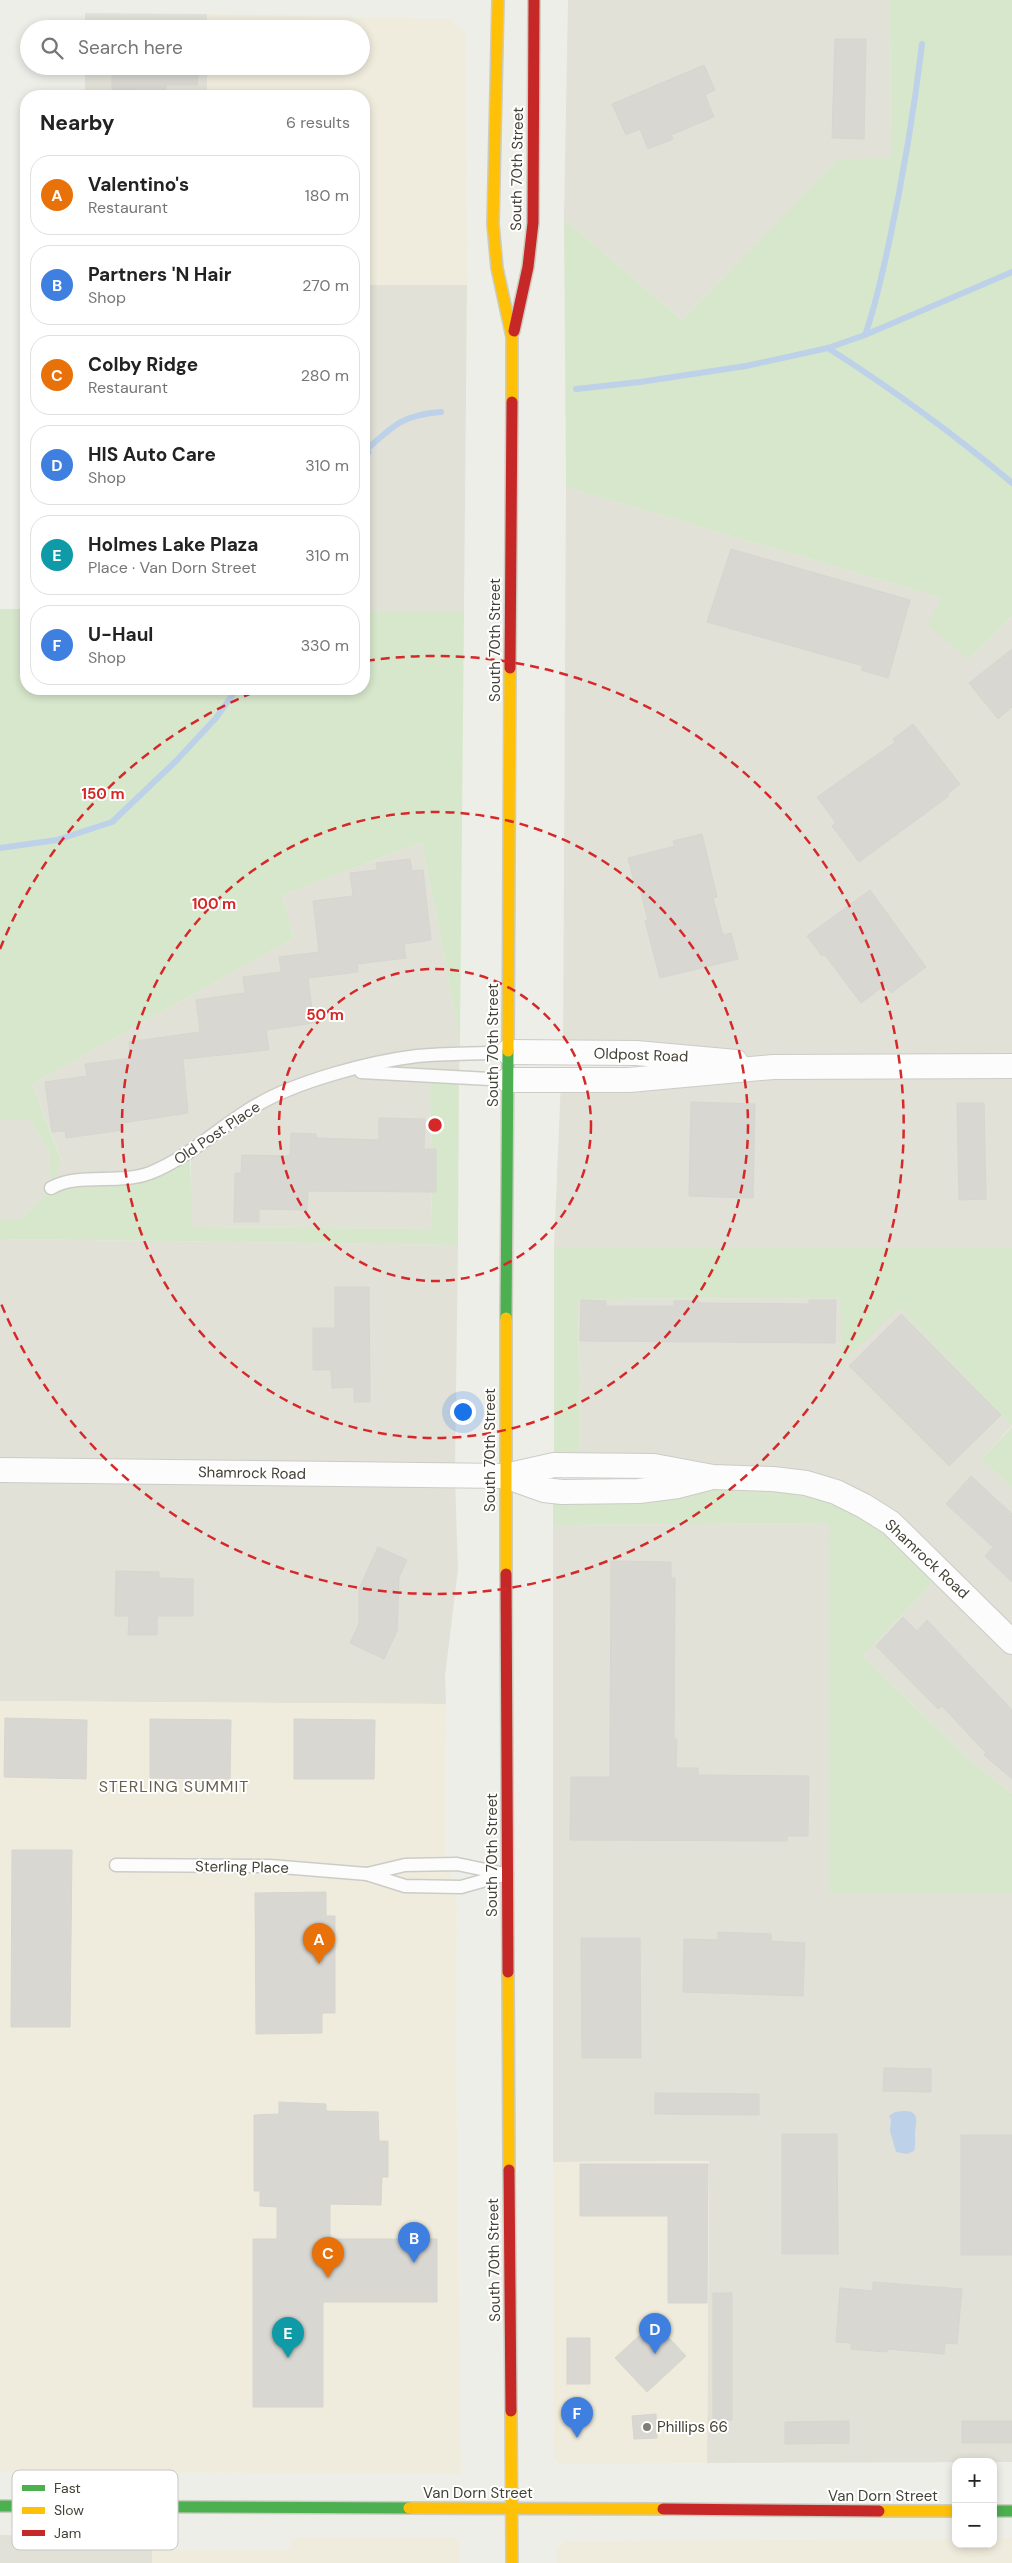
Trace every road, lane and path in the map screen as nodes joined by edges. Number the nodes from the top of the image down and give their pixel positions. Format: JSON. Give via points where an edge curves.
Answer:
{"nodes":[{"id":1,"x":498,"y":0,"type":"edge"},
{"id":2,"x":534,"y":0,"type":"edge"},
{"id":3,"x":512,"y":337,"type":"junction"},
{"id":4,"x":508,"y":1052,"type":"junction"},
{"id":5,"x":1012,"y":1066,"type":"edge"},
{"id":6,"x":773,"y":1067,"type":"junction"},
{"id":7,"x":352,"y":1071,"type":"junction"},
{"id":8,"x":508,"y":1080,"type":"junction"},
{"id":9,"x":51,"y":1188,"type":"dead end"},
{"id":10,"x":0,"y":1470,"type":"edge"},
{"id":11,"x":505,"y":1476,"type":"junction"},
{"id":12,"x":1012,"y":1642,"type":"edge"},
{"id":13,"x":116,"y":1865,"type":"dead end"},
{"id":14,"x":367,"y":1874,"type":"junction"},
{"id":15,"x":507,"y":1874,"type":"junction"},
{"id":16,"x":178,"y":2507,"type":"edge"},
{"id":17,"x":512,"y":2508,"type":"junction"},
{"id":18,"x":952,"y":2511,"type":"edge"},
{"id":19,"x":997,"y":2511,"type":"edge"},
{"id":20,"x":1012,"y":2511,"type":"edge"},
{"id":21,"x":512,"y":2563,"type":"edge"}],
"edges":[{"from":1,"to":3,"type":"main road","name":"South 70th Street","via":[[493,224],[496,268]]},
{"from":2,"to":3,"type":"main road","name":"South 70th Street","via":[[533,223],[528,267]]},
{"from":3,"to":4,"type":"main road","name":"South 70th Street"},
{"from":4,"to":6,"type":"street","name":"Oldpost Road","via":[[636,1053]]},
{"from":4,"to":7,"type":"lane","name":"Old Post Place","via":[[419,1056]]},
{"from":4,"to":8,"type":"main road","name":"South 70th Street"},
{"from":5,"to":6,"type":"street","name":"Oldpost Road"},
{"from":6,"to":8,"type":"street","name":"Oldpost Road","via":[[629,1080]]},
{"from":7,"to":8,"type":"lane","name":"Old Post Place"},
{"from":7,"to":9,"type":"lane","name":"Old Post Place","via":[[304,1084],[263,1102],[174,1163],[146,1174],[60,1182]]},
{"from":8,"to":11,"type":"main road","name":"South 70th Street"},
{"from":10,"to":11,"type":"street","name":"Shamrock Road"},
{"from":11,"to":12,"type":"street","name":"Shamrock Road","via":[[544,1490],[562,1492],[639,1491],[713,1477],[806,1483],[836,1492],[891,1523]]},
{"from":11,"to":15,"type":"main road","name":"South 70th Street"},
{"from":13,"to":14,"type":"lane","name":"Sterling Place","via":[[249,1865]]},
{"from":14,"to":15,"type":"lane","name":"Sterling Place","via":[[405,1864],[457,1864]]},
{"from":14,"to":15,"type":"lane","name":"Sterling Place","via":[[405,1886],[462,1888]]},
{"from":15,"to":17,"type":"main road","name":"South 70th Street"},
{"from":16,"to":17,"type":"main road","name":"Van Dorn Street"},
{"from":17,"to":18,"type":"main road","name":"Van Dorn Street"},
{"from":17,"to":21,"type":"main road","name":"South 70th Street"},
{"from":19,"to":20,"type":"main road"}]}
